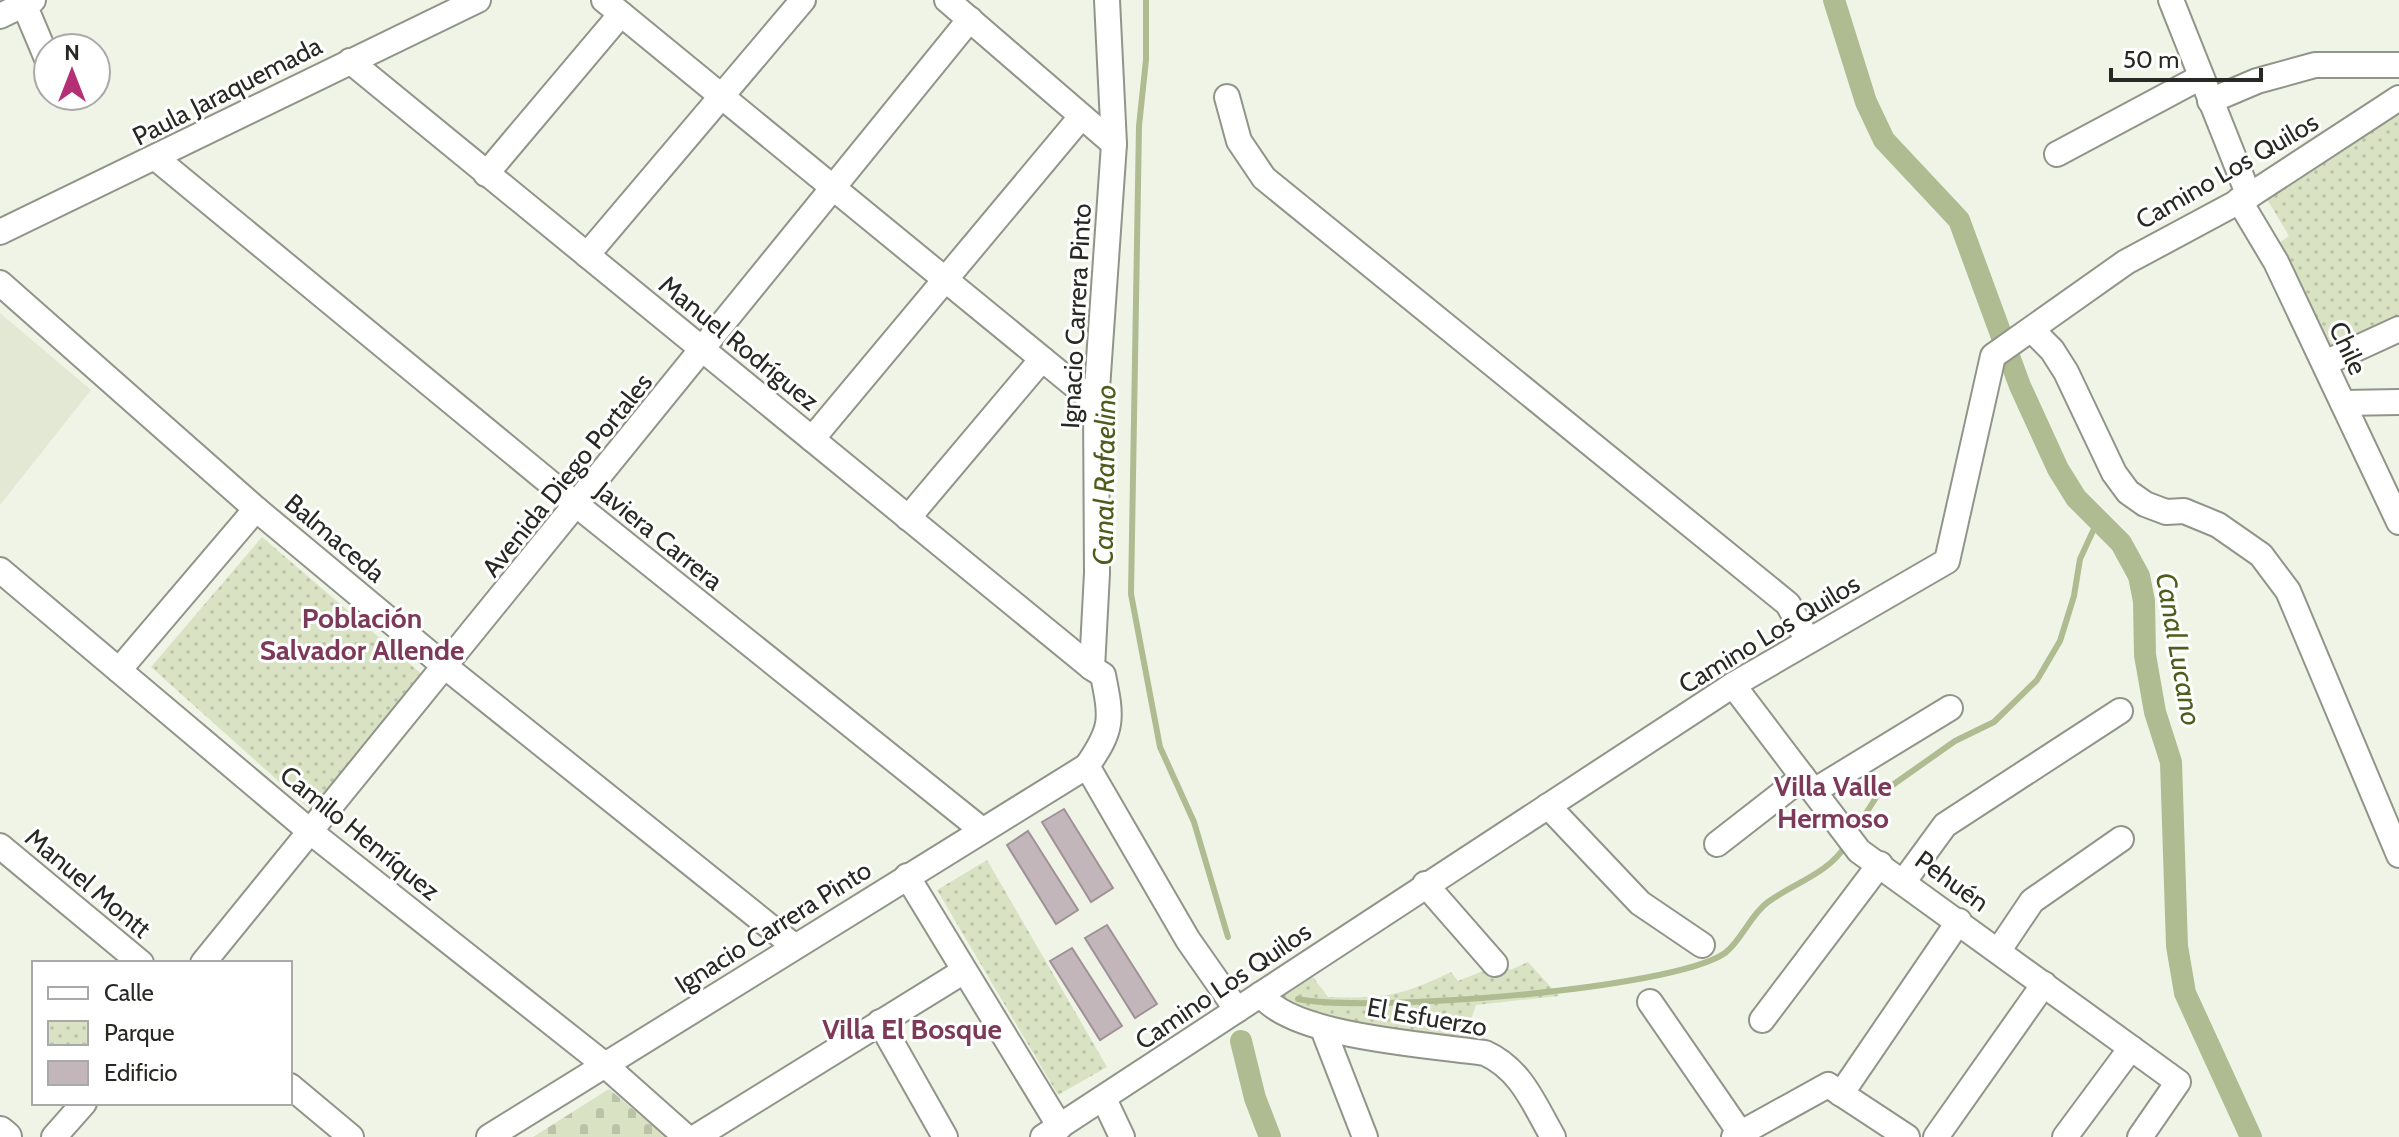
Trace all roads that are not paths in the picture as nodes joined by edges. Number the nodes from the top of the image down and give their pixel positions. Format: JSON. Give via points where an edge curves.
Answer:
{"nodes":[{"id":1,"x":478,"y":0,"type":"edge"},
{"id":2,"x":803,"y":0,"type":"edge"},
{"id":3,"x":947,"y":0,"type":"edge"},
{"id":4,"x":1107,"y":0,"type":"edge"},
{"id":5,"x":2171,"y":0,"type":"edge"},
{"id":6,"x":28,"y":2,"type":"edge"},
{"id":7,"x":612,"y":7,"type":"edge"},
{"id":8,"x":0,"y":16,"type":"edge"},
{"id":9,"x":970,"y":19,"type":"junction"},
{"id":10,"x":38,"y":32,"type":"edge"},
{"id":11,"x":350,"y":61,"type":"junction"},
{"id":12,"x":2399,"y":65,"type":"edge"},
{"id":13,"x":2201,"y":77,"type":"junction"},
{"id":14,"x":722,"y":97,"type":"junction"},
{"id":15,"x":1227,"y":97,"type":"dead end"},
{"id":16,"x":2399,"y":98,"type":"edge"},
{"id":17,"x":2210,"y":101,"type":"junction"},
{"id":18,"x":1081,"y":117,"type":"junction"},
{"id":19,"x":1114,"y":144,"type":"junction"},
{"id":20,"x":2057,"y":154,"type":"dead end"},
{"id":21,"x":157,"y":159,"type":"junction"},
{"id":22,"x":486,"y":174,"type":"junction"},
{"id":23,"x":832,"y":187,"type":"junction"},
{"id":24,"x":2244,"y":198,"type":"junction"},
{"id":25,"x":2,"y":227,"type":"edge"},
{"id":26,"x":587,"y":255,"type":"junction"},
{"id":27,"x":944,"y":279,"type":"junction"},
{"id":28,"x":0,"y":283,"type":"edge"},
{"id":29,"x":2399,"y":329,"type":"edge"},
{"id":30,"x":2032,"y":330,"type":"junction"},
{"id":31,"x":704,"y":351,"type":"junction"},
{"id":32,"x":1042,"y":359,"type":"junction"},
{"id":33,"x":2325,"y":363,"type":"junction"},
{"id":34,"x":2399,"y":402,"type":"edge"},
{"id":35,"x":1096,"y":403,"type":"junction"},
{"id":36,"x":2343,"y":403,"type":"junction"},
{"id":37,"x":812,"y":439,"type":"junction"},
{"id":38,"x":578,"y":506,"type":"junction"},
{"id":39,"x":256,"y":509,"type":"junction"},
{"id":40,"x":908,"y":518,"type":"junction"},
{"id":41,"x":2399,"y":522,"type":"edge"},
{"id":42,"x":0,"y":570,"type":"edge"},
{"id":43,"x":1808,"y":641,"type":"junction"},
{"id":44,"x":447,"y":668,"type":"junction"},
{"id":45,"x":1092,"y":668,"type":"junction"},
{"id":46,"x":119,"y":670,"type":"junction"},
{"id":47,"x":1733,"y":685,"type":"junction"},
{"id":48,"x":1950,"y":708,"type":"dead end"},
{"id":49,"x":2120,"y":711,"type":"dead end"},
{"id":50,"x":1087,"y":766,"type":"junction"},
{"id":51,"x":1808,"y":784,"type":"junction"},
{"id":52,"x":1548,"y":806,"type":"junction"},
{"id":53,"x":982,"y":830,"type":"junction"},
{"id":54,"x":312,"y":833,"type":"junction"},
{"id":55,"x":2121,"y":839,"type":"dead end"},
{"id":56,"x":1717,"y":844,"type":"dead end"},
{"id":57,"x":0,"y":846,"type":"edge"},
{"id":58,"x":2399,"y":855,"type":"edge"},
{"id":59,"x":1880,"y":864,"type":"junction"},
{"id":60,"x":907,"y":876,"type":"junction"},
{"id":61,"x":1904,"y":881,"type":"junction"},
{"id":62,"x":1425,"y":884,"type":"junction"},
{"id":63,"x":1959,"y":921,"type":"junction"},
{"id":64,"x":1702,"y":945,"type":"dead end"},
{"id":65,"x":794,"y":946,"type":"junction"},
{"id":66,"x":1999,"y":950,"type":"junction"},
{"id":67,"x":139,"y":961,"type":"edge"},
{"id":68,"x":205,"y":961,"type":"edge"},
{"id":69,"x":1495,"y":964,"type":"dead end"},
{"id":70,"x":964,"y":971,"type":"junction"},
{"id":71,"x":2044,"y":984,"type":"junction"},
{"id":72,"x":1261,"y":994,"type":"junction"},
{"id":73,"x":1650,"y":1002,"type":"dead end"},
{"id":74,"x":1237,"y":1010,"type":"junction"},
{"id":75,"x":1762,"y":1020,"type":"dead end"},
{"id":76,"x":880,"y":1022,"type":"junction"},
{"id":77,"x":1323,"y":1029,"type":"junction"},
{"id":78,"x":2131,"y":1048,"type":"junction"},
{"id":79,"x":605,"y":1065,"type":"junction"},
{"id":80,"x":292,"y":1088,"type":"edge"},
{"id":81,"x":1841,"y":1094,"type":"junction"},
{"id":82,"x":1104,"y":1099,"type":"junction"},
{"id":83,"x":82,"y":1105,"type":"edge"},
{"id":84,"x":1052,"y":1132,"type":"edge"},
{"id":85,"x":0,"y":1133,"type":"edge"},
{"id":86,"x":1739,"y":1136,"type":"edge"},
{"id":87,"x":6,"y":1137,"type":"edge"},
{"id":88,"x":54,"y":1137,"type":"edge"},
{"id":89,"x":351,"y":1137,"type":"edge"},
{"id":90,"x":489,"y":1137,"type":"edge"},
{"id":91,"x":686,"y":1137,"type":"edge"},
{"id":92,"x":696,"y":1137,"type":"edge"},
{"id":93,"x":945,"y":1137,"type":"edge"},
{"id":94,"x":1122,"y":1137,"type":"edge"},
{"id":95,"x":1365,"y":1137,"type":"edge"},
{"id":96,"x":1553,"y":1137,"type":"edge"},
{"id":97,"x":1907,"y":1137,"type":"edge"},
{"id":98,"x":1936,"y":1137,"type":"edge"},
{"id":99,"x":2065,"y":1137,"type":"edge"},
{"id":100,"x":2140,"y":1137,"type":"edge"}],
"edges":[{"from":1,"to":11,"type":"street","name":"Paula Jaraquemada"},
{"from":2,"to":14,"type":"street"},
{"from":3,"to":9,"type":"street"},
{"from":4,"to":19,"type":"street","name":"Ignacio Carrera Pinto"},
{"from":5,"to":13,"type":"street","name":"Chile"},
{"from":6,"to":8,"type":"street"},
{"from":6,"to":10,"type":"street"},
{"from":7,"to":14,"type":"street"},
{"from":7,"to":22,"type":"street"},
{"from":9,"to":18,"type":"street"},
{"from":9,"to":23,"type":"street","name":"Avenida Diego Portales"},
{"from":11,"to":21,"type":"street","name":"Paula Jaraquemada"},
{"from":11,"to":22,"type":"street","name":"Manuel Rodríguez"},
{"from":12,"to":17,"type":"street","via":[[2315,65]]},
{"from":13,"to":17,"type":"street","name":"Chile"},
{"from":13,"to":20,"type":"street"},
{"from":14,"to":23,"type":"street"},
{"from":14,"to":26,"type":"street"},
{"from":15,"to":43,"type":"street","via":[[1239,141],[1264,178],[1788,604]]},
{"from":16,"to":24,"type":"street","name":"Camino Los Quilos"},
{"from":17,"to":24,"type":"street","name":"Chile"},
{"from":18,"to":19,"type":"street"},
{"from":18,"to":27,"type":"street"},
{"from":19,"to":35,"type":"street","name":"Ignacio Carrera Pinto"},
{"from":21,"to":25,"type":"street","name":"Paula Jaraquemada"},
{"from":21,"to":38,"type":"street","name":"Javiera Carrera"},
{"from":22,"to":26,"type":"street","name":"Manuel Rodríguez"},
{"from":23,"to":27,"type":"street"},
{"from":23,"to":31,"type":"street","name":"Avenida Diego Portales"},
{"from":24,"to":30,"type":"street","name":"Camino Los Quilos","via":[[2126,262]]},
{"from":24,"to":33,"type":"street","name":"Chile"},
{"from":26,"to":31,"type":"street","name":"Manuel Rodríguez"},
{"from":27,"to":32,"type":"street"},
{"from":27,"to":37,"type":"street"},
{"from":28,"to":39,"type":"street","name":"Balmaceda"},
{"from":29,"to":33,"type":"street"},
{"from":30,"to":43,"type":"street","name":"Camino Los Quilos","via":[[1993,356],[1947,561]]},
{"from":30,"to":58,"type":"street","via":[[2066,372],[2128,492],[2166,512],[2184,511],[2218,525],[2261,555],[2288,591]]},
{"from":31,"to":37,"type":"street","name":"Manuel Rodríguez"},
{"from":31,"to":38,"type":"street","name":"Avenida Diego Portales"},
{"from":32,"to":35,"type":"street"},
{"from":32,"to":40,"type":"street"},
{"from":33,"to":36,"type":"street","name":"Chile"},
{"from":34,"to":36,"type":"street"},
{"from":35,"to":45,"type":"street","name":"Ignacio Carrera Pinto"},
{"from":36,"to":41,"type":"street","name":"Chile"},
{"from":37,"to":40,"type":"street","name":"Manuel Rodríguez"},
{"from":38,"to":44,"type":"street","name":"Avenida Diego Portales"},
{"from":38,"to":53,"type":"street","name":"Javiera Carrera"},
{"from":39,"to":44,"type":"street","name":"Balmaceda"},
{"from":39,"to":46,"type":"street"},
{"from":40,"to":45,"type":"street","name":"Manuel Rodríguez"},
{"from":42,"to":46,"type":"street","name":"Camilo Henríquez"},
{"from":43,"to":47,"type":"street","name":"Camino Los Quilos"},
{"from":44,"to":54,"type":"street","name":"Avenida Diego Portales"},
{"from":44,"to":65,"type":"street","name":"Balmaceda"},
{"from":45,"to":50,"type":"street","name":"Ignacio Carrera Pinto","via":[[1103,675],[1109,714],[1107,738]]},
{"from":46,"to":54,"type":"street","name":"Camilo Henríquez"},
{"from":47,"to":51,"type":"street","name":"Pehuén"},
{"from":47,"to":52,"type":"street","name":"Camino Los Quilos"},
{"from":48,"to":51,"type":"street"},
{"from":49,"to":61,"type":"street","via":[[1945,825]]},
{"from":50,"to":53,"type":"street","name":"Ignacio Carrera Pinto"},
{"from":50,"to":74,"type":"street","via":[[1188,940]]},
{"from":51,"to":56,"type":"street"},
{"from":51,"to":59,"type":"street","name":"Pehuén","via":[[1859,851]]},
{"from":52,"to":62,"type":"street","name":"Camino Los Quilos"},
{"from":52,"to":64,"type":"street","via":[[1640,903]]},
{"from":53,"to":60,"type":"street","name":"Ignacio Carrera Pinto"},
{"from":54,"to":68,"type":"street","name":"Avenida Diego Portales"},
{"from":54,"to":79,"type":"street","name":"Camilo Henríquez"},
{"from":55,"to":66,"type":"street","via":[[2032,901]]},
{"from":57,"to":67,"type":"street","name":"Manuel Montt"},
{"from":59,"to":61,"type":"street","name":"Pehuén"},
{"from":59,"to":75,"type":"street"},
{"from":60,"to":65,"type":"street","name":"Ignacio Carrera Pinto"},
{"from":60,"to":70,"type":"street"},
{"from":61,"to":63,"type":"street","name":"Pehuén"},
{"from":62,"to":69,"type":"street"},
{"from":62,"to":72,"type":"street","name":"Camino Los Quilos"},
{"from":63,"to":66,"type":"street","name":"Pehuén"},
{"from":63,"to":81,"type":"street"},
{"from":65,"to":79,"type":"street","name":"Ignacio Carrera Pinto"},
{"from":66,"to":71,"type":"street","name":"Pehuén"},
{"from":70,"to":76,"type":"street"},
{"from":70,"to":84,"type":"street"},
{"from":71,"to":78,"type":"street","name":"Pehuén"},
{"from":71,"to":98,"type":"street"},
{"from":72,"to":74,"type":"street","name":"Camino Los Quilos"},
{"from":72,"to":77,"type":"street","name":"El Esfuerzo","via":[[1268,1005]]},
{"from":73,"to":86,"type":"street"},
{"from":74,"to":82,"type":"street","name":"Camino Los Quilos"},
{"from":76,"to":92,"type":"street"},
{"from":76,"to":93,"type":"street"},
{"from":77,"to":95,"type":"street"},
{"from":77,"to":96,"type":"street","name":"El Esfuerzo","via":[[1494,1057],[1520,1079]]},
{"from":78,"to":99,"type":"street"},
{"from":78,"to":100,"type":"street","name":"Pehuén","via":[[2178,1082]]},
{"from":79,"to":90,"type":"street","name":"Ignacio Carrera Pinto"},
{"from":79,"to":91,"type":"street","name":"Camilo Henríquez"},
{"from":80,"to":89,"type":"street"},
{"from":81,"to":86,"type":"street","via":[[1828,1085]]},
{"from":81,"to":97,"type":"street"},
{"from":82,"to":84,"type":"street","name":"Camino Los Quilos"},
{"from":82,"to":94,"type":"street"},
{"from":83,"to":88,"type":"street"},
{"from":85,"to":87,"type":"main road"}]}
